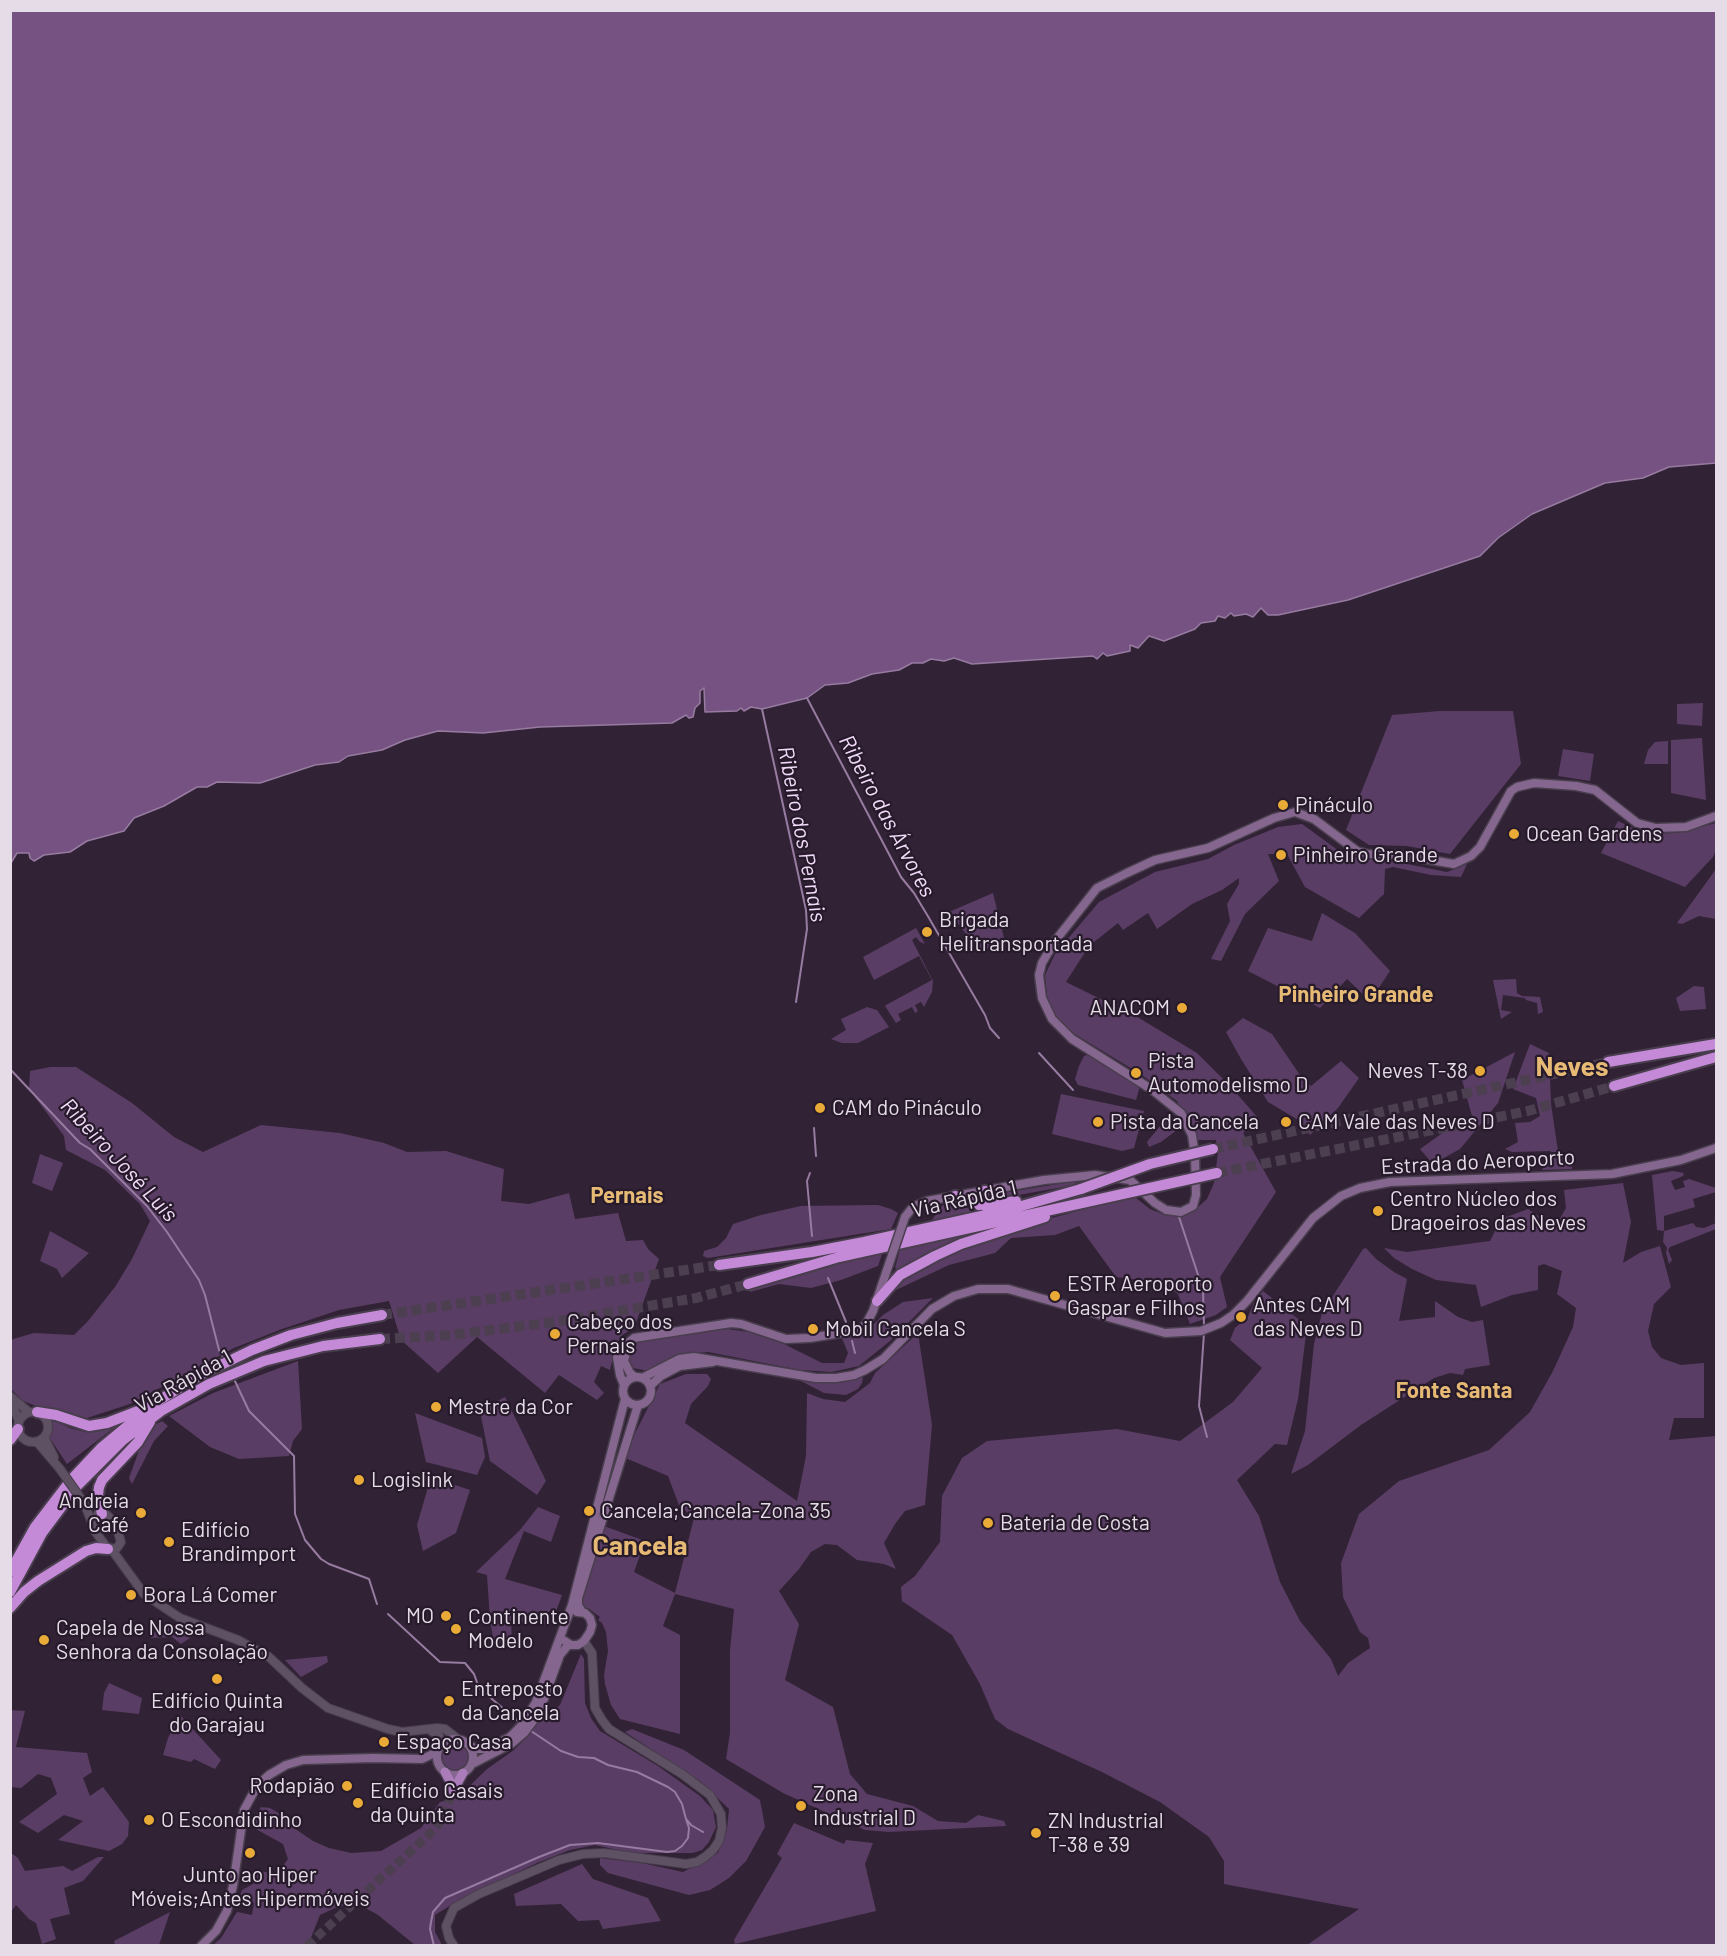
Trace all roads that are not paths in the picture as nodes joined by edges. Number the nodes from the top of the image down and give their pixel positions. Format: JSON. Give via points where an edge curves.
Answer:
{"nodes":[{"id":1,"x":1716,"y":816,"type":"edge"},
{"id":2,"x":1716,"y":1044,"type":"edge"},
{"id":3,"x":1716,"y":1057,"type":"edge"},
{"id":4,"x":1608,"y":1062,"type":"tunnel mouth"},
{"id":5,"x":1614,"y":1086,"type":"tunnel mouth"},
{"id":6,"x":1716,"y":1148,"type":"edge"},
{"id":7,"x":1213,"y":1149,"type":"tunnel mouth"},
{"id":8,"x":1217,"y":1173,"type":"tunnel mouth"},
{"id":9,"x":1078,"y":1190,"type":"junction"},
{"id":10,"x":985,"y":1191,"type":"junction"},
{"id":11,"x":955,"y":1196,"type":"junction"},
{"id":12,"x":1089,"y":1201,"type":"junction"},
{"id":13,"x":979,"y":1205,"type":"junction"},
{"id":14,"x":889,"y":1264,"type":"junction"},
{"id":15,"x":719,"y":1265,"type":"tunnel mouth"},
{"id":16,"x":900,"y":1275,"type":"junction"},
{"id":17,"x":748,"y":1284,"type":"tunnel mouth"},
{"id":18,"x":877,"y":1301,"type":"junction"},
{"id":19,"x":382,"y":1315,"type":"tunnel mouth"},
{"id":20,"x":644,"y":1336,"type":"junction"},
{"id":21,"x":380,"y":1339,"type":"tunnel mouth"},
{"id":22,"x":723,"y":1361,"type":"junction"},
{"id":23,"x":638,"y":1378,"type":"junction"},
{"id":24,"x":624,"y":1385,"type":"junction"},
{"id":25,"x":650,"y":1386,"type":"junction"},
{"id":26,"x":10,"y":1398,"type":"edge"},
{"id":27,"x":625,"y":1399,"type":"junction"},
{"id":28,"x":638,"y":1406,"type":"junction"},
{"id":29,"x":158,"y":1407,"type":"junction"},
{"id":30,"x":33,"y":1412,"type":"junction"},
{"id":31,"x":19,"y":1425,"type":"junction"},
{"id":32,"x":40,"y":1439,"type":"junction"},
{"id":33,"x":10,"y":1440,"type":"edge"},
{"id":34,"x":84,"y":1503,"type":"junction"},
{"id":35,"x":100,"y":1514,"type":"junction"},
{"id":36,"x":92,"y":1522,"type":"junction"},
{"id":37,"x":113,"y":1548,"type":"junction"},
{"id":38,"x":10,"y":1572,"type":"edge"},
{"id":39,"x":10,"y":1592,"type":"edge"},
{"id":40,"x":10,"y":1608,"type":"edge"},
{"id":41,"x":582,"y":1612,"type":"junction"},
{"id":42,"x":568,"y":1615,"type":"junction"},
{"id":43,"x":562,"y":1633,"type":"junction"},
{"id":44,"x":584,"y":1641,"type":"junction"},
{"id":45,"x":569,"y":1644,"type":"junction"},
{"id":46,"x":430,"y":1730,"type":"junction"},
{"id":47,"x":458,"y":1739,"type":"junction"},
{"id":48,"x":442,"y":1744,"type":"junction"},
{"id":49,"x":470,"y":1746,"type":"junction"},
{"id":50,"x":437,"y":1752,"type":"junction"},
{"id":51,"x":422,"y":1759,"type":"junction"},
{"id":52,"x":472,"y":1764,"type":"junction"},
{"id":53,"x":442,"y":1769,"type":"junction"},
{"id":54,"x":463,"y":1773,"type":"junction"},
{"id":55,"x":201,"y":1946,"type":"edge"},
{"id":56,"x":454,"y":1946,"type":"edge"}],
"edges":[{"from":1,"to":10,"type":"main road","via":[[1686,827],[1656,828],[1637,823],[1595,790],[1534,783],[1511,791],[1480,847],[1454,864],[1357,851],[1308,816],[1295,812],[1199,851],[1155,860],[1097,888],[1046,954],[1040,975],[1042,998],[1052,1019],[1066,1034],[1151,1089],[1186,1121],[1196,1156],[1196,1201],[1181,1212],[1170,1211],[1161,1208],[1130,1180],[1110,1175],[1072,1176]]},
{"from":2,"to":4,"type":"highway"},
{"from":3,"to":5,"type":"highway"},
{"from":6,"to":22,"type":"main road","name":"Estrada do Aeroporto","via":[[1681,1160],[1612,1174],[1390,1182],[1360,1188],[1312,1218],[1247,1301],[1233,1315],[1201,1331],[1165,1333],[1026,1293],[991,1288],[946,1300],[932,1309],[883,1359],[854,1375],[816,1378]]},
{"from":7,"to":9,"type":"highway","name":"Via Rápida 1","bridge":true,"via":[[1150,1164]]},
{"from":8,"to":12,"type":"highway","name":"Via Rápida 1","bridge":true},
{"from":9,"to":13,"type":"highway","via":[[994,1206]]},
{"from":9,"to":15,"type":"highway","name":"Via Rápida 1","via":[[864,1242]]},
{"from":10,"to":11,"type":"main road"},
{"from":10,"to":13,"type":"highway"},
{"from":11,"to":13,"type":"highway"},
{"from":11,"to":14,"type":"main road","bridge":true,"via":[[924,1201],[913,1208],[905,1217]]},
{"from":12,"to":16,"type":"highway","via":[[961,1244]]},
{"from":12,"to":17,"type":"highway","name":"Via Rápida 1","via":[[839,1257]]},
{"from":14,"to":16,"type":"highway","via":[[891,1271]]},
{"from":14,"to":18,"type":"main road"},
{"from":16,"to":18,"type":"highway"},
{"from":18,"to":20,"type":"main road","via":[[866,1324],[846,1333],[786,1339],[731,1323]]},
{"from":19,"to":29,"type":"highway","name":"Via Rápida 1","via":[[291,1335],[252,1350],[200,1375]]},
{"from":20,"to":23,"type":"main road","via":[[625,1355],[626,1366]]},
{"from":20,"to":24,"type":"main road","via":[[627,1342],[619,1353],[617,1362]]},
{"from":21,"to":29,"type":"highway","name":"Via Rápida 1","via":[[323,1346],[248,1367]]},
{"from":22,"to":23,"type":"main road","name":"Estrada do Aeroporto","via":[[679,1359]]},
{"from":22,"to":25,"type":"main road","name":"Estrada do Aeroporto","via":[[680,1366]]},
{"from":23,"to":24,"type":"main road"},
{"from":23,"to":25,"type":"main road"},
{"from":24,"to":27,"type":"main road"},
{"from":25,"to":28,"type":"main road","via":[[649,1400]]},
{"from":26,"to":30,"type":"street"},
{"from":26,"to":31,"type":"street"},
{"from":27,"to":28,"type":"main road"},
{"from":27,"to":42,"type":"main road"},
{"from":28,"to":41,"type":"main road","via":[[578,1598]]},
{"from":29,"to":30,"type":"highway","via":[[96,1425]]},
{"from":29,"to":35,"type":"highway","via":[[138,1442],[102,1480],[98,1495]]},
{"from":29,"to":38,"type":"highway","name":"Via Rápida 1","via":[[102,1447],[71,1480],[35,1527]]},
{"from":29,"to":39,"type":"highway","name":"Via Rápida 1","via":[[77,1486],[42,1533]]},
{"from":30,"to":31,"type":"street"},
{"from":30,"to":32,"type":"street","via":[[46,1419],[48,1425]]},
{"from":31,"to":32,"type":"street","via":[[24,1439]]},
{"from":31,"to":33,"type":"highway"},
{"from":32,"to":34,"type":"street","bridge":true},
{"from":34,"to":35,"type":"street"},
{"from":34,"to":36,"type":"street"},
{"from":35,"to":36,"type":"street"},
{"from":35,"to":37,"type":"street","via":[[112,1518],[120,1533],[121,1542]]},
{"from":36,"to":37,"type":"street","via":[[96,1534]]},
{"from":37,"to":40,"type":"highway","via":[[96,1548],[76,1557],[30,1586]]},
{"from":37,"to":46,"type":"street","via":[[144,1594],[180,1618],[238,1640],[269,1657],[328,1708],[388,1729]]},
{"from":41,"to":42,"type":"main road"},
{"from":41,"to":44,"type":"main road","via":[[592,1622]]},
{"from":42,"to":43,"type":"main road"},
{"from":43,"to":45,"type":"main road"},
{"from":43,"to":49,"type":"main road","via":[[538,1696],[522,1725],[492,1747]]},
{"from":44,"to":45,"type":"main road"},
{"from":44,"to":56,"type":"street","via":[[592,1653],[595,1708],[602,1720],[609,1729],[710,1795],[721,1814],[719,1841],[705,1857],[686,1864],[604,1853],[559,1860],[454,1908],[446,1926]]},
{"from":45,"to":52,"type":"main road","via":[[560,1655],[544,1699],[524,1733]]},
{"from":46,"to":47,"type":"street","via":[[445,1729]]},
{"from":46,"to":48,"type":"street"},
{"from":47,"to":48,"type":"main road"},
{"from":47,"to":49,"type":"main road"},
{"from":48,"to":50,"type":"main road"},
{"from":49,"to":52,"type":"main road"},
{"from":50,"to":51,"type":"main road"},
{"from":50,"to":53,"type":"main road"},
{"from":51,"to":53,"type":"main road"},
{"from":51,"to":55,"type":"main road","via":[[303,1760],[269,1775],[257,1786],[244,1810],[227,1911],[216,1931]]},
{"from":52,"to":54,"type":"main road"},
{"from":53,"to":54,"type":"main road","via":[[455,1775]]},
{"from":53,"to":54,"type":"main road","via":[[453,1791]]}]}
